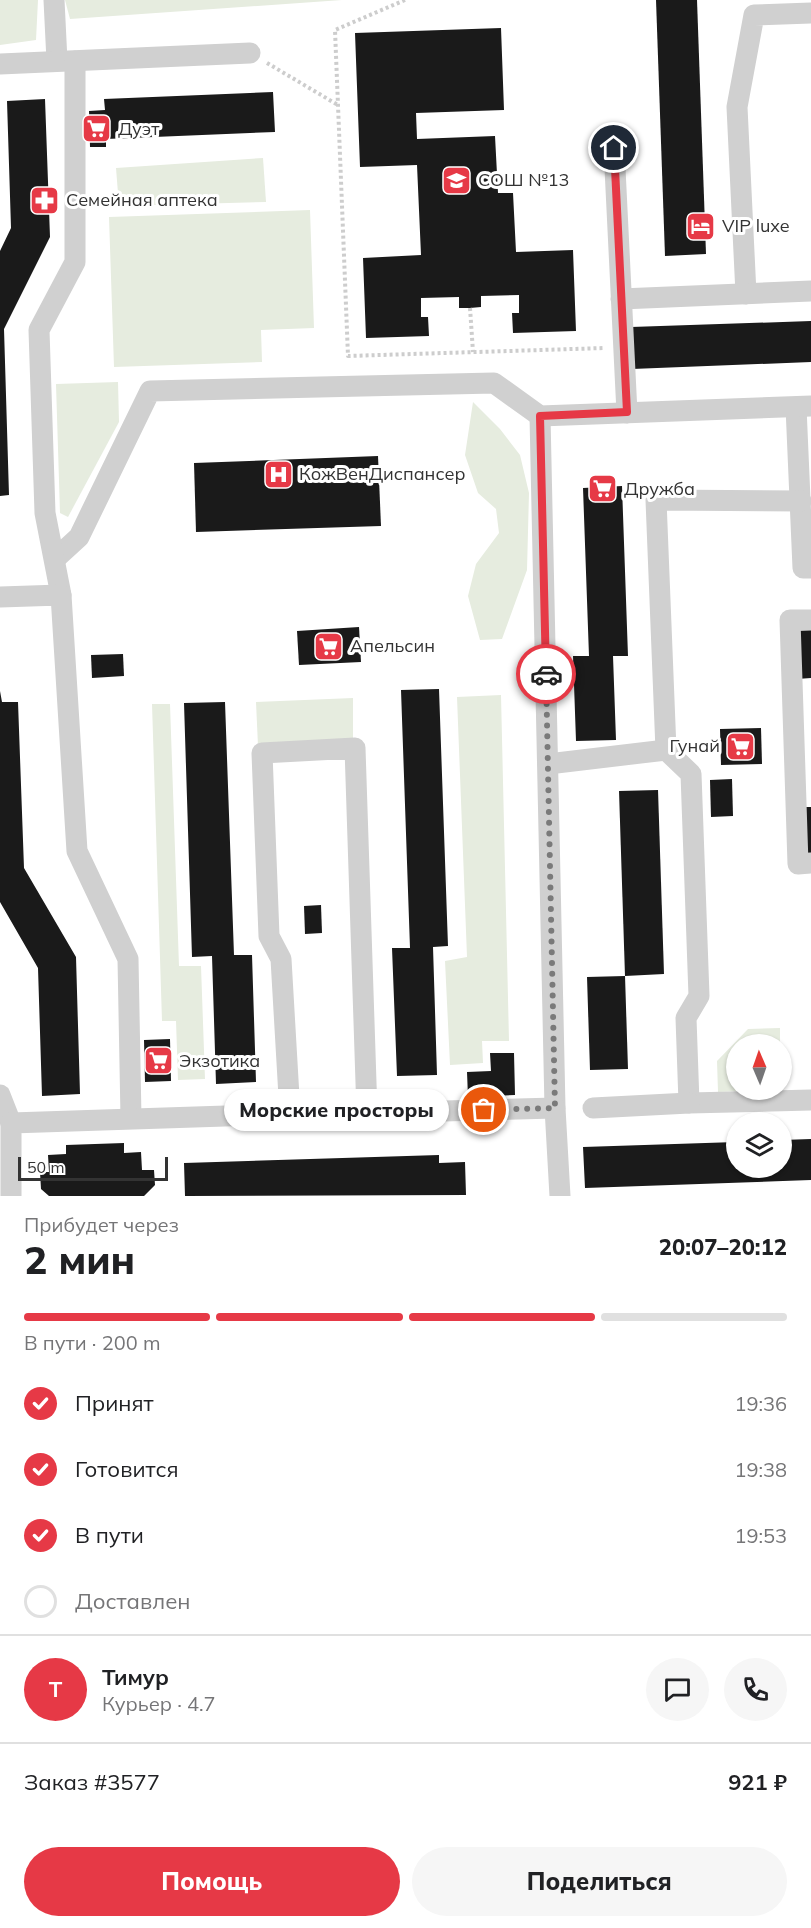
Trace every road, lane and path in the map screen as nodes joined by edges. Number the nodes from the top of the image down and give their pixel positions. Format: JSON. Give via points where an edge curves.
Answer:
{"nodes":[{"id":1,"x":54,"y":0,"type":"edge"},
{"id":2,"x":405,"y":0,"type":"edge"},
{"id":3,"x":753,"y":8,"type":"edge"},
{"id":4,"x":811,"y":13,"type":"edge"},
{"id":5,"x":250,"y":53,"type":"joint"},
{"id":6,"x":66,"y":61,"type":"junction"},
{"id":7,"x":0,"y":64,"type":"edge"},
{"id":8,"x":338,"y":105,"type":"junction"},
{"id":9,"x":614,"y":148,"type":"dead end"},
{"id":10,"x":811,"y":291,"type":"edge"},
{"id":11,"x":746,"y":294,"type":"junction"},
{"id":12,"x":621,"y":299,"type":"junction"},
{"id":13,"x":470,"y":308,"type":"dead end"},
{"id":14,"x":623,"y":347,"type":"junction"},
{"id":15,"x":473,"y":352,"type":"junction"},
{"id":16,"x":803,"y":407,"type":"edge"},
{"id":17,"x":627,"y":412,"type":"junction"},
{"id":18,"x":540,"y":416,"type":"junction"},
{"id":19,"x":801,"y":501,"type":"junction"},
{"id":20,"x":55,"y":559,"type":"junction"},
{"id":21,"x":811,"y":568,"type":"edge"},
{"id":22,"x":61,"y":595,"type":"junction"},
{"id":23,"x":0,"y":597,"type":"edge"},
{"id":24,"x":811,"y":620,"type":"edge"},
{"id":25,"x":666,"y":750,"type":"junction"},
{"id":26,"x":548,"y":764,"type":"junction"},
{"id":27,"x":811,"y":864,"type":"edge"},
{"id":28,"x":0,"y":1095,"type":"edge"},
{"id":29,"x":811,"y":1100,"type":"edge"},
{"id":30,"x":689,"y":1103,"type":"junction"},
{"id":31,"x":555,"y":1108,"type":"junction"},
{"id":32,"x":592,"y":1108,"type":"dead end"},
{"id":33,"x":367,"y":1113,"type":"junction"},
{"id":34,"x":290,"y":1114,"type":"junction"},
{"id":35,"x":132,"y":1118,"type":"junction"},
{"id":36,"x":11,"y":1123,"type":"junction"},
{"id":37,"x":11,"y":1196,"type":"edge"},
{"id":38,"x":560,"y":1196,"type":"edge"}],
"edges":[{"from":1,"to":6,"type":"lane"},
{"from":2,"to":8,"type":"path","via":[[336,30]]},
{"from":3,"to":4,"type":"lane"},
{"from":3,"to":11,"type":"lane","via":[[737,107]]},
{"from":5,"to":6,"type":"lane"},
{"from":5,"to":8,"type":"path"},
{"from":6,"to":7,"type":"lane"},
{"from":6,"to":20,"type":"lane","via":[[75,262],[39,330],[45,513]]},
{"from":8,"to":15,"type":"path","via":[[348,356]]},
{"from":9,"to":12,"type":"lane"},
{"from":10,"to":11,"type":"lane"},
{"from":11,"to":12,"type":"lane"},
{"from":12,"to":14,"type":"lane"},
{"from":13,"to":15,"type":"path"},
{"from":14,"to":15,"type":"path"},
{"from":14,"to":17,"type":"lane"},
{"from":16,"to":17,"type":"lane"},
{"from":16,"to":19,"type":"lane"},
{"from":17,"to":18,"type":"lane"},
{"from":18,"to":20,"type":"lane","via":[[494,383],[150,391],[79,537]]},
{"from":18,"to":26,"type":"lane"},
{"from":19,"to":21,"type":"lane","via":[[803,568]]},
{"from":19,"to":25,"type":"lane","via":[[656,500]]},
{"from":20,"to":22,"type":"lane"},
{"from":22,"to":23,"type":"lane"},
{"from":22,"to":35,"type":"lane","via":[[77,851],[128,959]]},
{"from":24,"to":27,"type":"lane","via":[[790,620],[798,864]]},
{"from":25,"to":26,"type":"lane"},
{"from":25,"to":30,"type":"lane","via":[[691,774],[699,996],[686,1018]]},
{"from":26,"to":31,"type":"lane"},
{"from":28,"to":36,"type":"lane"},
{"from":29,"to":30,"type":"lane"},
{"from":30,"to":32,"type":"lane"},
{"from":31,"to":33,"type":"lane"},
{"from":31,"to":38,"type":"lane"},
{"from":33,"to":34,"type":"lane"},
{"from":33,"to":34,"type":"lane","via":[[355,748],[262,753],[269,936],[281,959]]},
{"from":34,"to":35,"type":"lane"},
{"from":35,"to":36,"type":"lane"},
{"from":36,"to":37,"type":"lane"}]}
